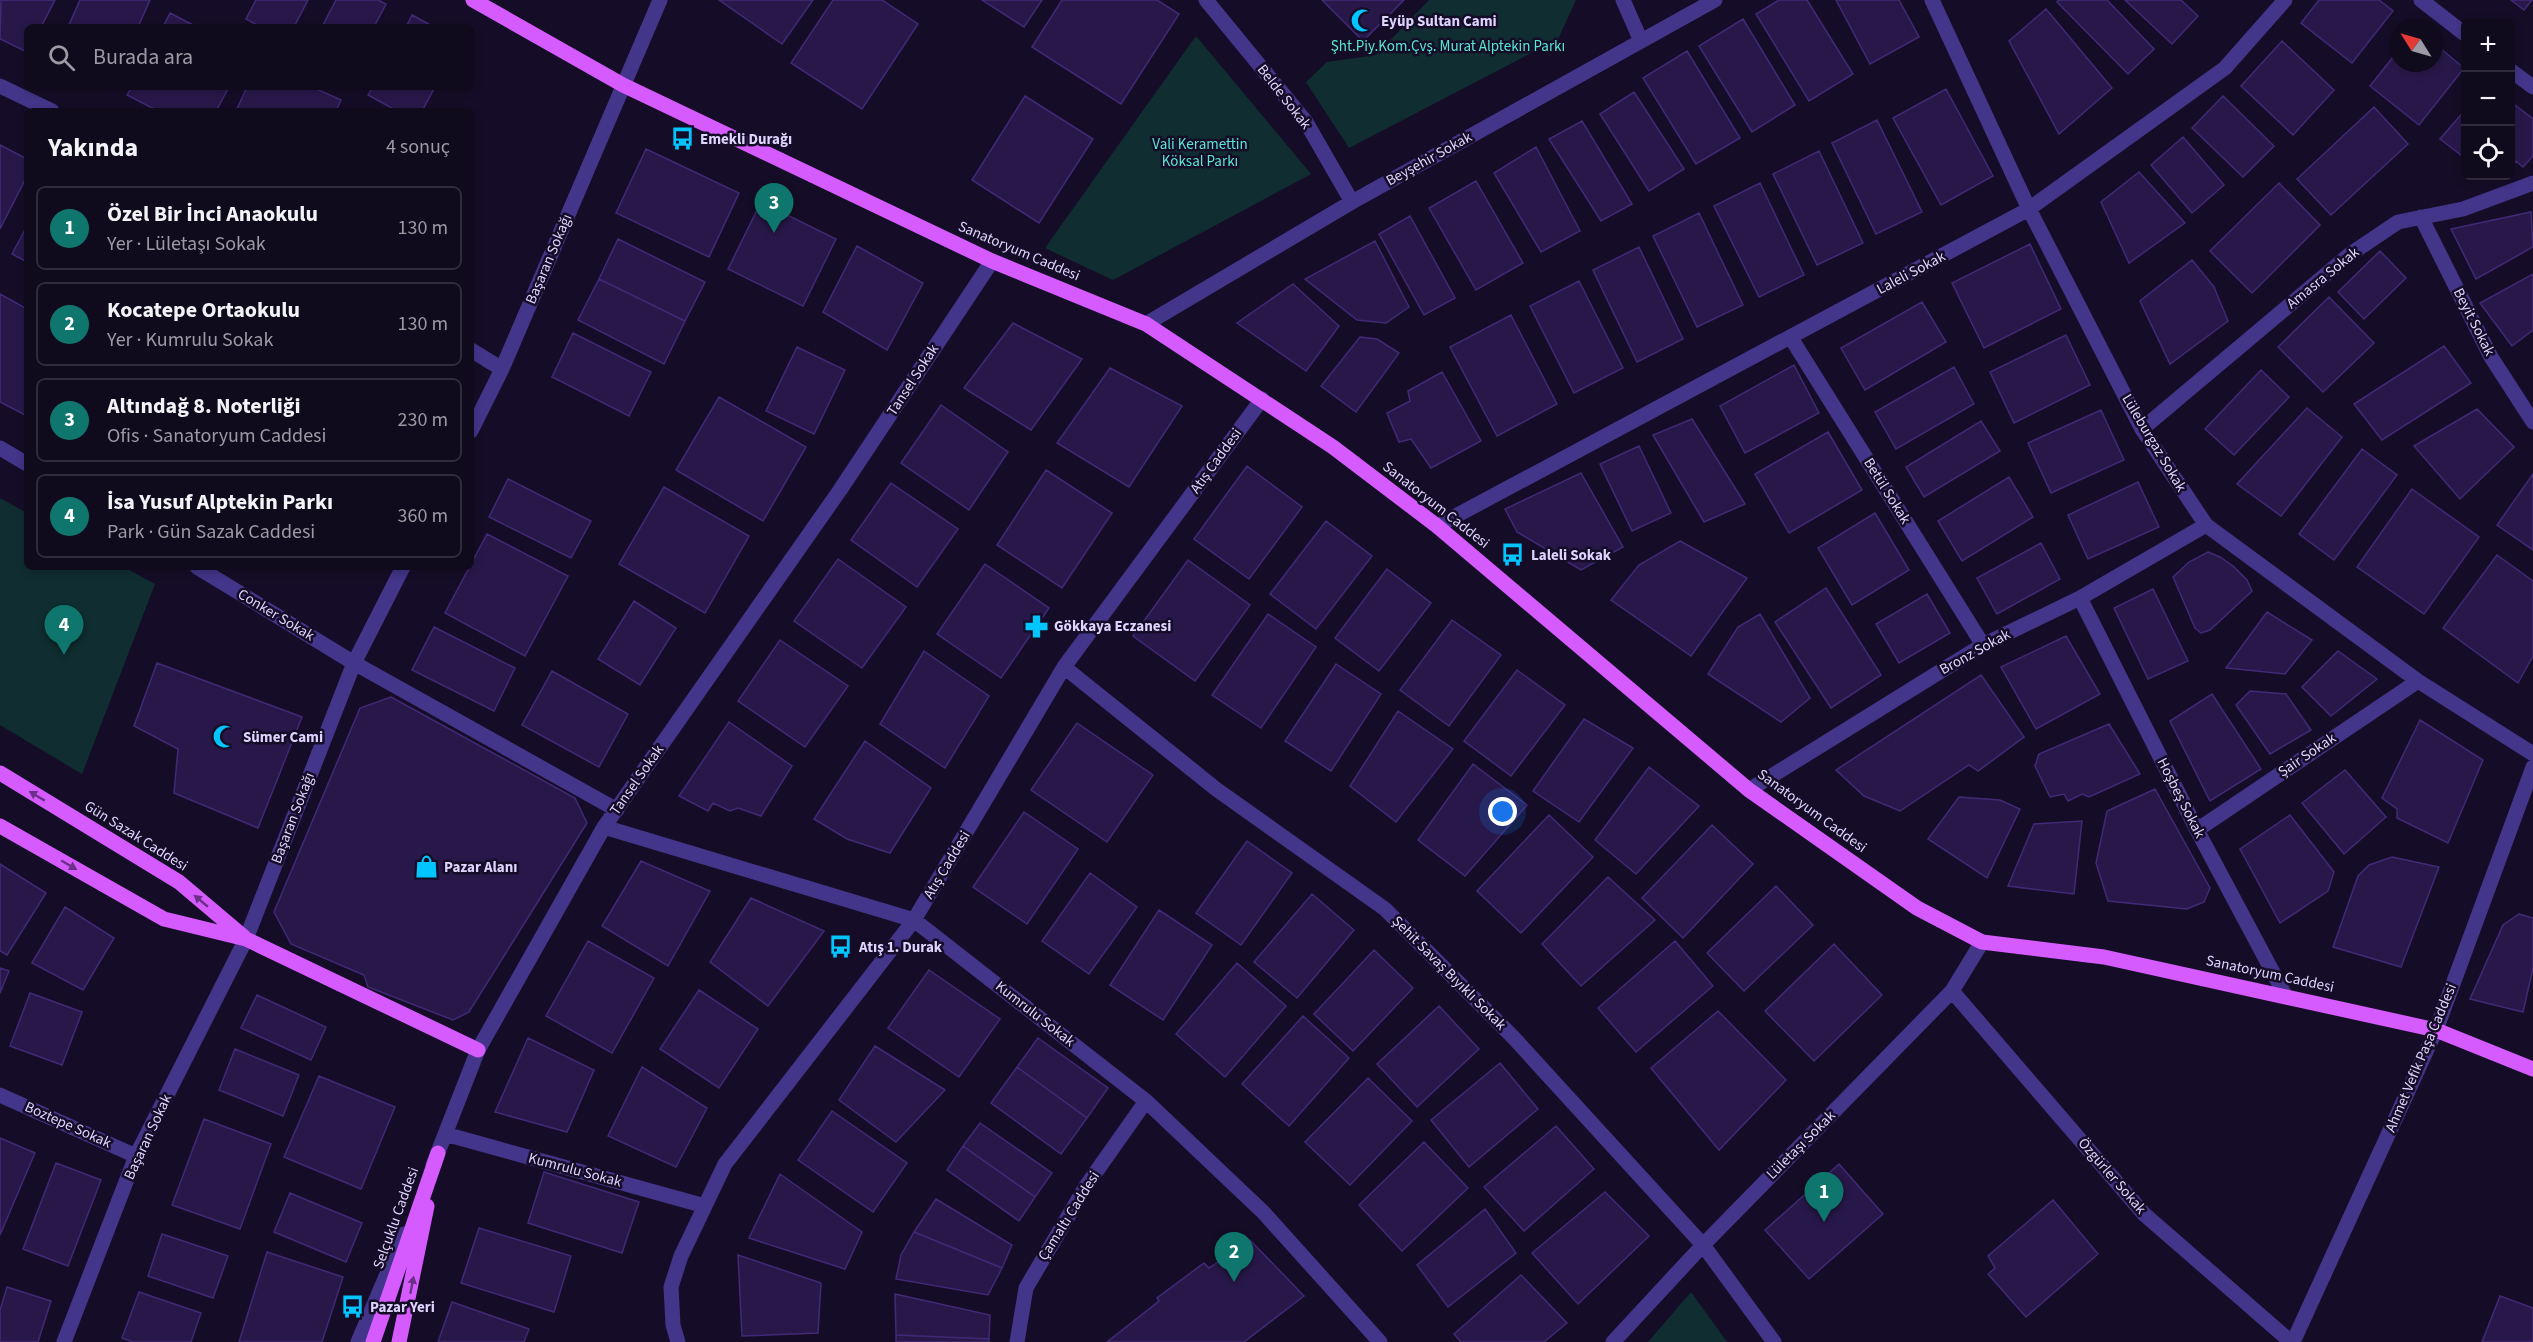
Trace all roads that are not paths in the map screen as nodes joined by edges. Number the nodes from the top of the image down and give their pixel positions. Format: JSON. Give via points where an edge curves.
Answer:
{"nodes":[{"id":1,"x":473,"y":0,"type":"edge"},
{"id":2,"x":660,"y":0,"type":"edge"},
{"id":3,"x":1206,"y":0,"type":"edge"},
{"id":4,"x":1623,"y":0,"type":"edge"},
{"id":5,"x":1715,"y":0,"type":"edge"},
{"id":6,"x":1932,"y":0,"type":"edge"},
{"id":7,"x":2285,"y":0,"type":"edge"},
{"id":8,"x":2421,"y":0,"type":"edge"},
{"id":9,"x":2461,"y":31,"type":"edge"},
{"id":10,"x":1641,"y":41,"type":"junction"},
{"id":11,"x":2514,"y":72,"type":"edge"},
{"id":12,"x":624,"y":85,"type":"junction"},
{"id":13,"x":0,"y":86,"type":"edge"},
{"id":14,"x":2533,"y":87,"type":"edge"},
{"id":15,"x":46,"y":108,"type":"edge"},
{"id":16,"x":2533,"y":183,"type":"edge"},
{"id":17,"x":1352,"y":202,"type":"junction"},
{"id":18,"x":2029,"y":209,"type":"junction"},
{"id":19,"x":2421,"y":217,"type":"junction"},
{"id":20,"x":992,"y":261,"type":"junction"},
{"id":21,"x":1146,"y":324,"type":"junction"},
{"id":22,"x":1791,"y":338,"type":"junction"},
{"id":23,"x":474,"y":352,"type":"edge"},
{"id":24,"x":502,"y":369,"type":"junction"},
{"id":25,"x":1262,"y":399,"type":"junction"},
{"id":26,"x":2533,"y":422,"type":"edge"},
{"id":27,"x":474,"y":425,"type":"edge"},
{"id":28,"x":2142,"y":429,"type":"junction"},
{"id":29,"x":0,"y":448,"type":"edge"},
{"id":30,"x":24,"y":462,"type":"edge"},
{"id":31,"x":2206,"y":525,"type":"junction"},
{"id":32,"x":1437,"y":526,"type":"junction"},
{"id":33,"x":202,"y":570,"type":"edge"},
{"id":34,"x":401,"y":570,"type":"edge"},
{"id":35,"x":2080,"y":598,"type":"junction"},
{"id":36,"x":1983,"y":645,"type":"junction"},
{"id":37,"x":354,"y":663,"type":"junction"},
{"id":38,"x":1064,"y":667,"type":"junction"},
{"id":39,"x":2418,"y":681,"type":"junction"},
{"id":40,"x":2533,"y":754,"type":"edge"},
{"id":41,"x":2533,"y":767,"type":"edge"},
{"id":42,"x":0,"y":773,"type":"edge"},
{"id":43,"x":1749,"y":790,"type":"junction"},
{"id":44,"x":617,"y":810,"type":"junction"},
{"id":45,"x":0,"y":826,"type":"edge"},
{"id":46,"x":604,"y":827,"type":"junction"},
{"id":47,"x":2197,"y":830,"type":"junction"},
{"id":48,"x":914,"y":920,"type":"junction"},
{"id":49,"x":246,"y":939,"type":"junction"},
{"id":50,"x":1982,"y":942,"type":"junction"},
{"id":51,"x":1952,"y":991,"type":"junction"},
{"id":52,"x":2285,"y":996,"type":"junction"},
{"id":53,"x":2436,"y":1030,"type":"junction"},
{"id":54,"x":478,"y":1050,"type":"junction"},
{"id":55,"x":2533,"y":1069,"type":"edge"},
{"id":56,"x":0,"y":1095,"type":"edge"},
{"id":57,"x":1146,"y":1101,"type":"junction"},
{"id":58,"x":445,"y":1134,"type":"junction"},
{"id":59,"x":438,"y":1153,"type":"junction"},
{"id":60,"x":136,"y":1156,"type":"junction"},
{"id":61,"x":705,"y":1206,"type":"junction"},
{"id":62,"x":1703,"y":1245,"type":"junction"},
{"id":63,"x":64,"y":1342,"type":"edge"},
{"id":64,"x":358,"y":1342,"type":"edge"},
{"id":65,"x":373,"y":1342,"type":"edge"},
{"id":66,"x":399,"y":1342,"type":"edge"},
{"id":67,"x":678,"y":1342,"type":"edge"},
{"id":68,"x":1017,"y":1342,"type":"edge"},
{"id":69,"x":1380,"y":1342,"type":"edge"},
{"id":70,"x":1613,"y":1342,"type":"edge"},
{"id":71,"x":1774,"y":1342,"type":"edge"},
{"id":72,"x":2292,"y":1342,"type":"edge"}],
"edges":[{"from":1,"to":12,"type":"main road","name":"Sanatoryum Caddesi"},
{"from":2,"to":12,"type":"street","name":"Başaran Sokağı"},
{"from":3,"to":17,"type":"street","name":"Belde Sokak","via":[[1306,122]]},
{"from":4,"to":10,"type":"street"},
{"from":5,"to":10,"type":"street","name":"Beyşehir Sokak"},
{"from":6,"to":18,"type":"street","name":"Lüleburgaz Sokak"},
{"from":7,"to":18,"type":"street","name":"Laleli Sokak","via":[[2225,68]]},
{"from":8,"to":9,"type":"street"},
{"from":10,"to":17,"type":"street","name":"Beyşehir Sokak"},
{"from":11,"to":14,"type":"street"},
{"from":12,"to":20,"type":"main road","name":"Sanatoryum Caddesi"},
{"from":12,"to":24,"type":"street","name":"Başaran Sokağı"},
{"from":13,"to":15,"type":"street"},
{"from":16,"to":19,"type":"street","name":"Amasra Sokak","via":[[2463,209]]},
{"from":17,"to":21,"type":"street","name":"Beyşehir Sokak"},
{"from":18,"to":22,"type":"street","name":"Laleli Sokak"},
{"from":18,"to":28,"type":"street","name":"Lüleburgaz Sokak"},
{"from":19,"to":26,"type":"street","name":"Beyit Sokak","via":[[2491,357]]},
{"from":19,"to":28,"type":"street","name":"Amasra Sokak","via":[[2398,222],[2349,255]]},
{"from":20,"to":21,"type":"main road","name":"Sanatoryum Caddesi"},
{"from":20,"to":44,"type":"street","name":"Tansel Sokak","via":[[840,490]]},
{"from":21,"to":25,"type":"main road","name":"Sanatoryum Caddesi"},
{"from":22,"to":32,"type":"street","name":"Laleli Sokak"},
{"from":22,"to":36,"type":"street","name":"Betül Sokak"},
{"from":23,"to":24,"type":"street"},
{"from":24,"to":27,"type":"street","name":"Başaran Sokağı"},
{"from":25,"to":32,"type":"main road","name":"Sanatoryum Caddesi"},
{"from":25,"to":38,"type":"street","name":"Atış Caddesi"},
{"from":28,"to":31,"type":"street","name":"Lüleburgaz Sokak"},
{"from":29,"to":30,"type":"street"},
{"from":31,"to":35,"type":"street","name":"Bronz Sokak"},
{"from":31,"to":39,"type":"street","name":"Lüleburgaz Sokak"},
{"from":32,"to":43,"type":"main road","name":"Sanatoryum Caddesi"},
{"from":33,"to":37,"type":"street","name":"Conker Sokak"},
{"from":34,"to":37,"type":"street","name":"Başaran Sokağı"},
{"from":35,"to":36,"type":"street","name":"Bronz Sokak"},
{"from":35,"to":47,"type":"street","name":"Hoşbeş Sokak"},
{"from":36,"to":43,"type":"street","name":"Bronz Sokak"},
{"from":37,"to":44,"type":"street","name":"Conker Sokak"},
{"from":37,"to":49,"type":"street","name":"Başaran Sokağı"},
{"from":38,"to":48,"type":"street","name":"Atış Caddesi"},
{"from":38,"to":62,"type":"street","name":"Şehit Savaş Bıyıklı Sokak","via":[[1216,789],[1384,909],[1513,1037]]},
{"from":39,"to":40,"type":"street","name":"Lüleburgaz Sokak"},
{"from":39,"to":47,"type":"street","name":"Şair Sokak"},
{"from":41,"to":53,"type":"street","name":"Ahmet Vefik Paşa Caddesi"},
{"from":49,"to":42,"type":"main road","name":"Gün Sazak Caddesi","one_way":true,"via":[[179,882]]},
{"from":43,"to":50,"type":"main road","name":"Sanatoryum Caddesi","via":[[1917,908]]},
{"from":44,"to":46,"type":"street","name":"Tansel Sokak"},
{"from":45,"to":49,"type":"main road","name":"Gün Sazak Caddesi","one_way":true,"via":[[164,920]]},
{"from":46,"to":48,"type":"street","name":"Kumrulu Sokak"},
{"from":46,"to":54,"type":"street","name":"Tansel Sokak"},
{"from":47,"to":52,"type":"street","name":"Hoşbeş Sokak"},
{"from":48,"to":57,"type":"street","name":"Kumrulu Sokak"},
{"from":48,"to":61,"type":"street","name":"Atış Caddesi","via":[[725,1164]]},
{"from":49,"to":54,"type":"main road","name":"Gün Sazak Caddesi"},
{"from":49,"to":60,"type":"street","name":"Başaran Sokak"},
{"from":50,"to":51,"type":"street","name":"Lületaşı Sokak"},
{"from":50,"to":52,"type":"main road","name":"Sanatoryum Caddesi","via":[[2104,957]]},
{"from":51,"to":62,"type":"street","name":"Lületaşı Sokak"},
{"from":51,"to":72,"type":"street","name":"Özgürler Sokak","via":[[2144,1214]]},
{"from":52,"to":53,"type":"main road","name":"Sanatoryum Caddesi"},
{"from":53,"to":55,"type":"main road","name":"Sanatoryum Caddesi"},
{"from":53,"to":72,"type":"street","name":"Ahmet Vefik Paşa Caddesi"},
{"from":54,"to":58,"type":"street","name":"Tansel Sokak"},
{"from":56,"to":60,"type":"street","name":"Boztepe Sokak"},
{"from":57,"to":68,"type":"street","name":"Çamaltı Caddesi","via":[[1086,1186],[1026,1288]]},
{"from":57,"to":69,"type":"street","name":"Kumrulu Sokak","via":[[1263,1212]]},
{"from":58,"to":59,"type":"street","name":"Tansel Sokak"},
{"from":58,"to":61,"type":"street","name":"Kumrulu Sokak"},
{"from":59,"to":64,"type":"street","name":"Tansel Sokak"},
{"from":59,"to":65,"type":"main road","name":"Selçuklu Caddesi"},
{"from":66,"to":59,"type":"main road","name":"Selçuklu Caddesi","one_way":true},
{"from":60,"to":63,"type":"street","name":"Başaran Sokak"},
{"from":61,"to":67,"type":"street","name":"Atış Caddesi","via":[[671,1287]]},
{"from":62,"to":70,"type":"street","name":"Lületaşı Sokak"},
{"from":62,"to":71,"type":"street","name":"Şehit Savaş Bıyıklı Sokak"}]}
